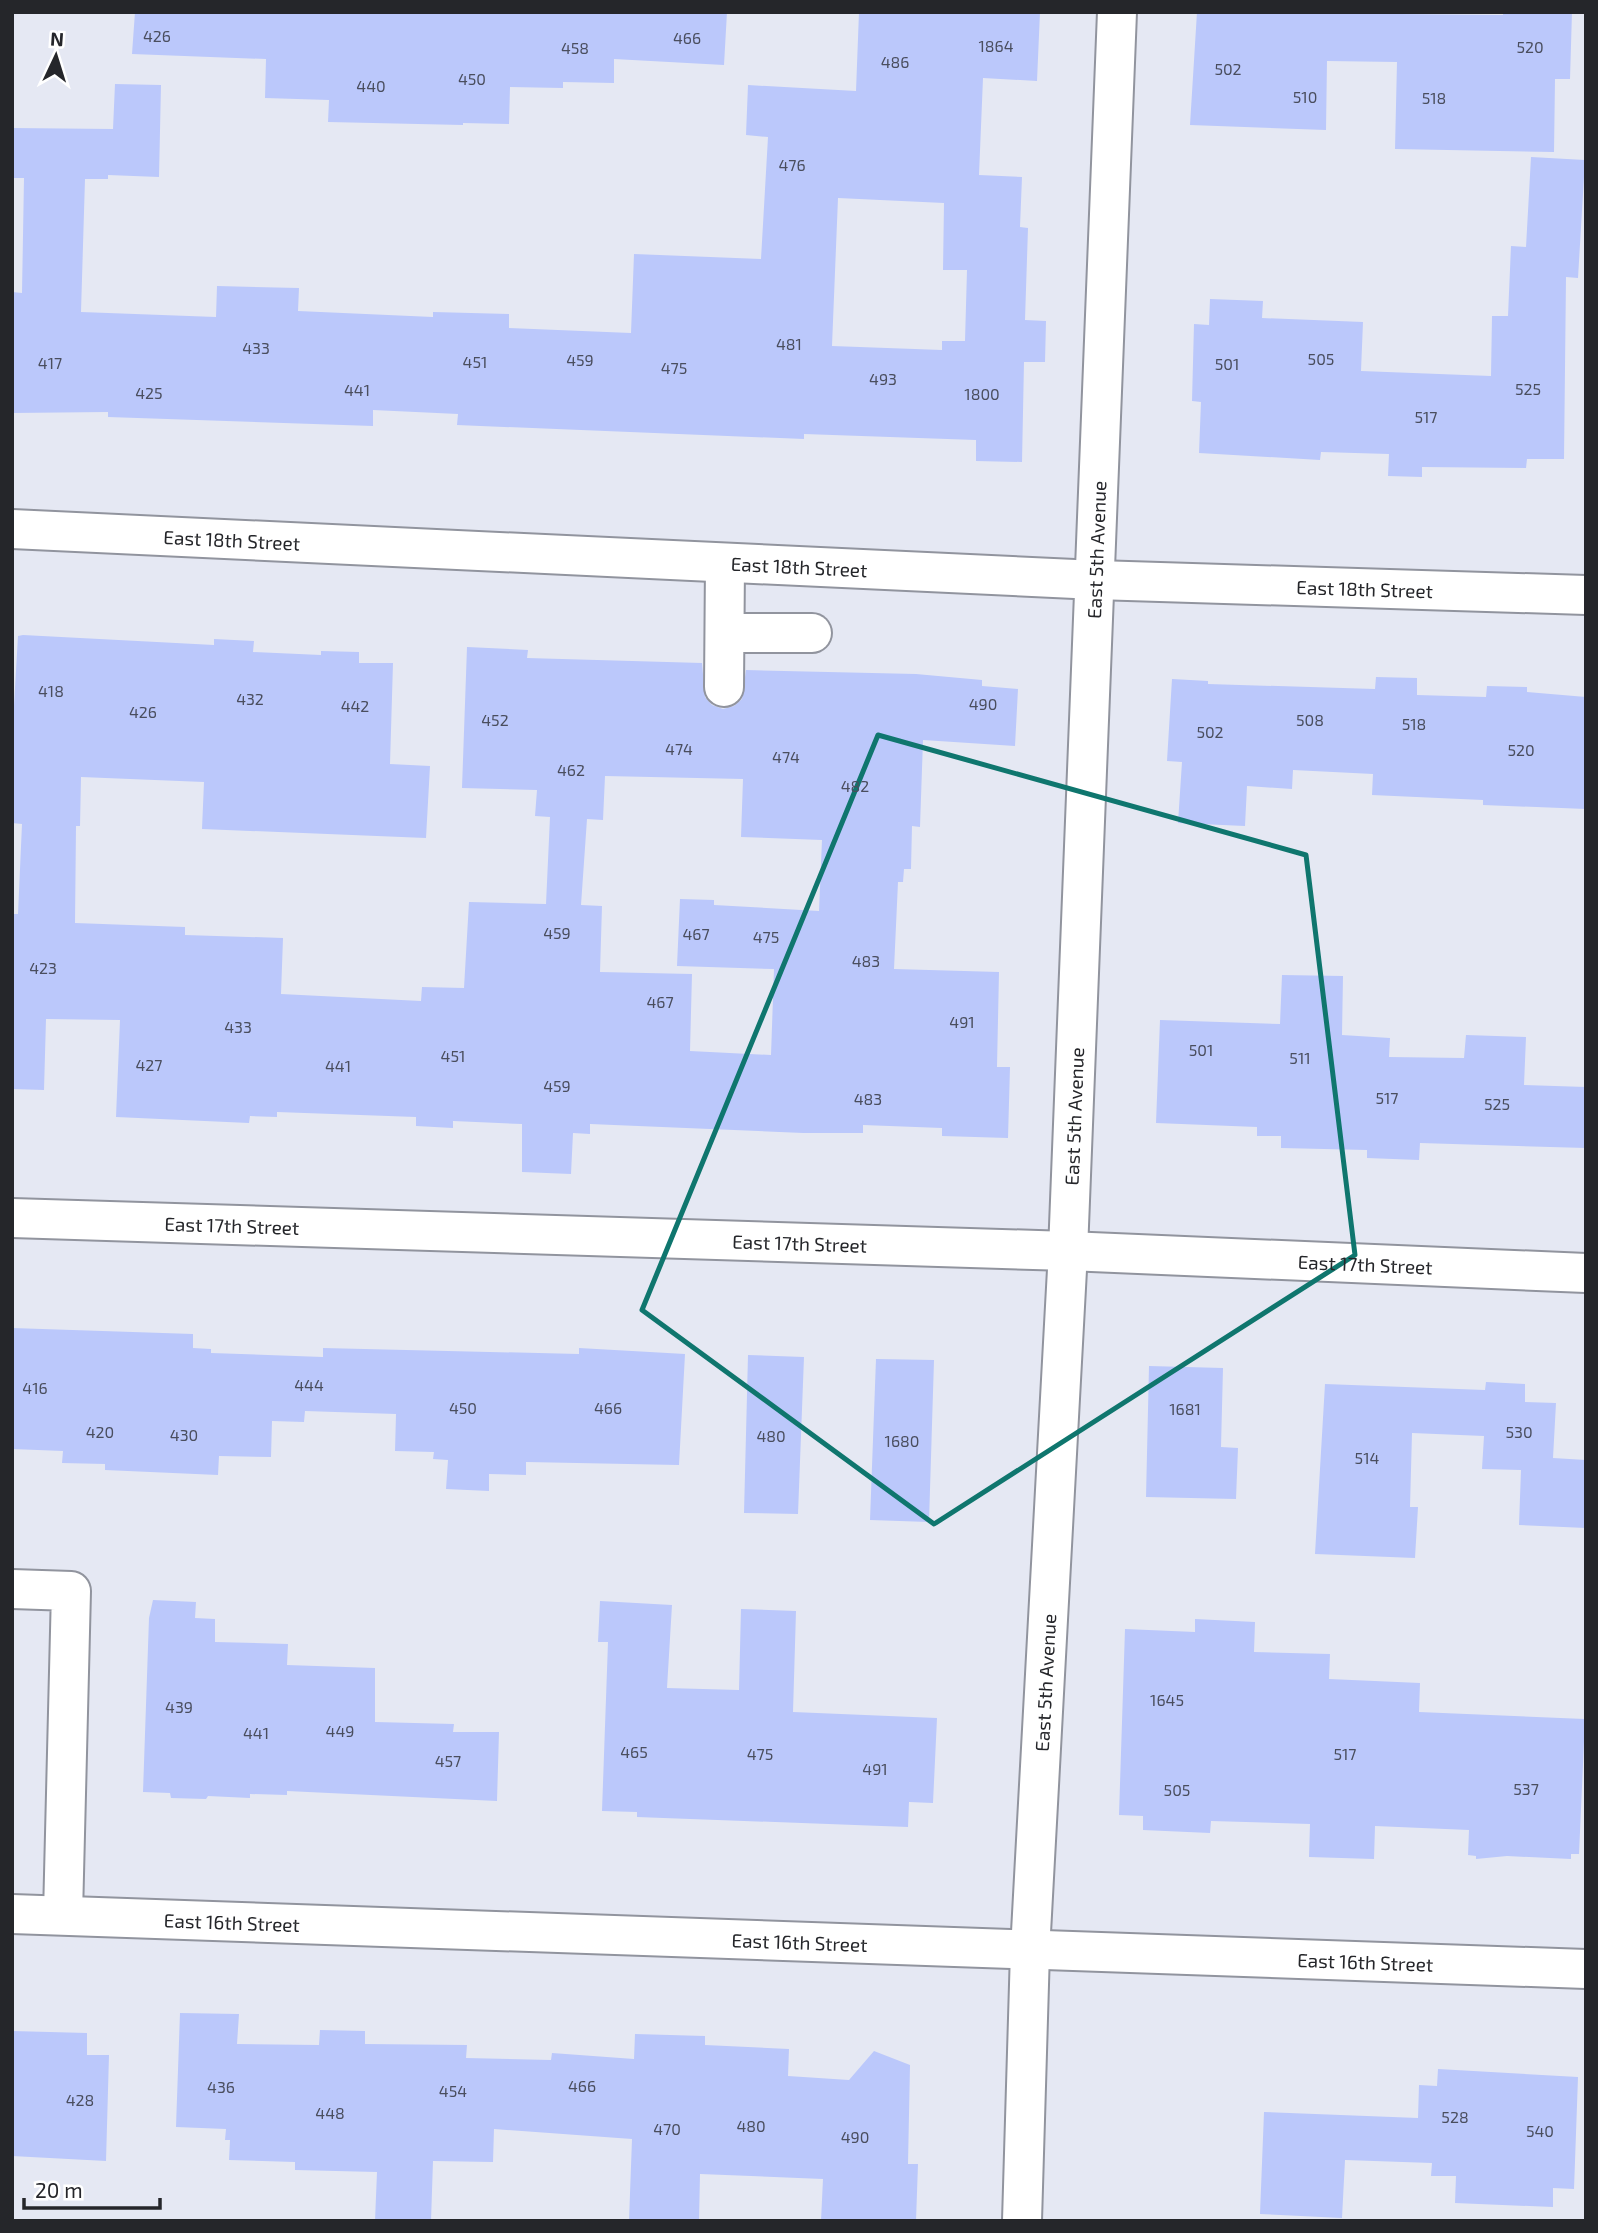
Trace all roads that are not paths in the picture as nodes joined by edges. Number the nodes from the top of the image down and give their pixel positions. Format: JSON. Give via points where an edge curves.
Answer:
{"nodes":[{"id":1,"x":1117,"y":12,"type":"edge"},
{"id":2,"x":12,"y":529,"type":"edge"},
{"id":3,"x":725,"y":563,"type":"junction"},
{"id":4,"x":1096,"y":580,"type":"junction"},
{"id":5,"x":1586,"y":594,"type":"edge"},
{"id":6,"x":724,"y":632,"type":"junction"},
{"id":7,"x":812,"y":633,"type":"dead end"},
{"id":8,"x":724,"y":687,"type":"dead end"},
{"id":9,"x":12,"y":1218,"type":"edge"},
{"id":10,"x":1068,"y":1251,"type":"junction"},
{"id":11,"x":1586,"y":1273,"type":"edge"},
{"id":12,"x":12,"y":1589,"type":"edge"},
{"id":13,"x":12,"y":1914,"type":"edge"},
{"id":14,"x":63,"y":1915,"type":"junction"},
{"id":15,"x":1030,"y":1951,"type":"junction"},
{"id":16,"x":1586,"y":1969,"type":"edge"},
{"id":17,"x":1022,"y":2221,"type":"edge"}],
"edges":[{"from":1,"to":4,"type":"street","name":"East 5th Avenue"},
{"from":2,"to":3,"type":"street","name":"East 18th Street"},
{"from":3,"to":4,"type":"street","name":"East 18th Street"},
{"from":3,"to":6,"type":"street"},
{"from":4,"to":5,"type":"street","name":"East 18th Street"},
{"from":4,"to":10,"type":"street","name":"East 5th Avenue"},
{"from":6,"to":7,"type":"street"},
{"from":6,"to":8,"type":"street"},
{"from":9,"to":10,"type":"street","name":"East 17th Street"},
{"from":10,"to":11,"type":"street","name":"East 17th Street"},
{"from":10,"to":15,"type":"street","name":"East 5th Avenue"},
{"from":12,"to":14,"type":"street","via":[[71,1591]]},
{"from":13,"to":14,"type":"street","name":"East 16th Street"},
{"from":14,"to":15,"type":"street","name":"East 16th Street"},
{"from":15,"to":16,"type":"street","name":"East 16th Street"},
{"from":15,"to":17,"type":"street","name":"East 5th Avenue"}]}
